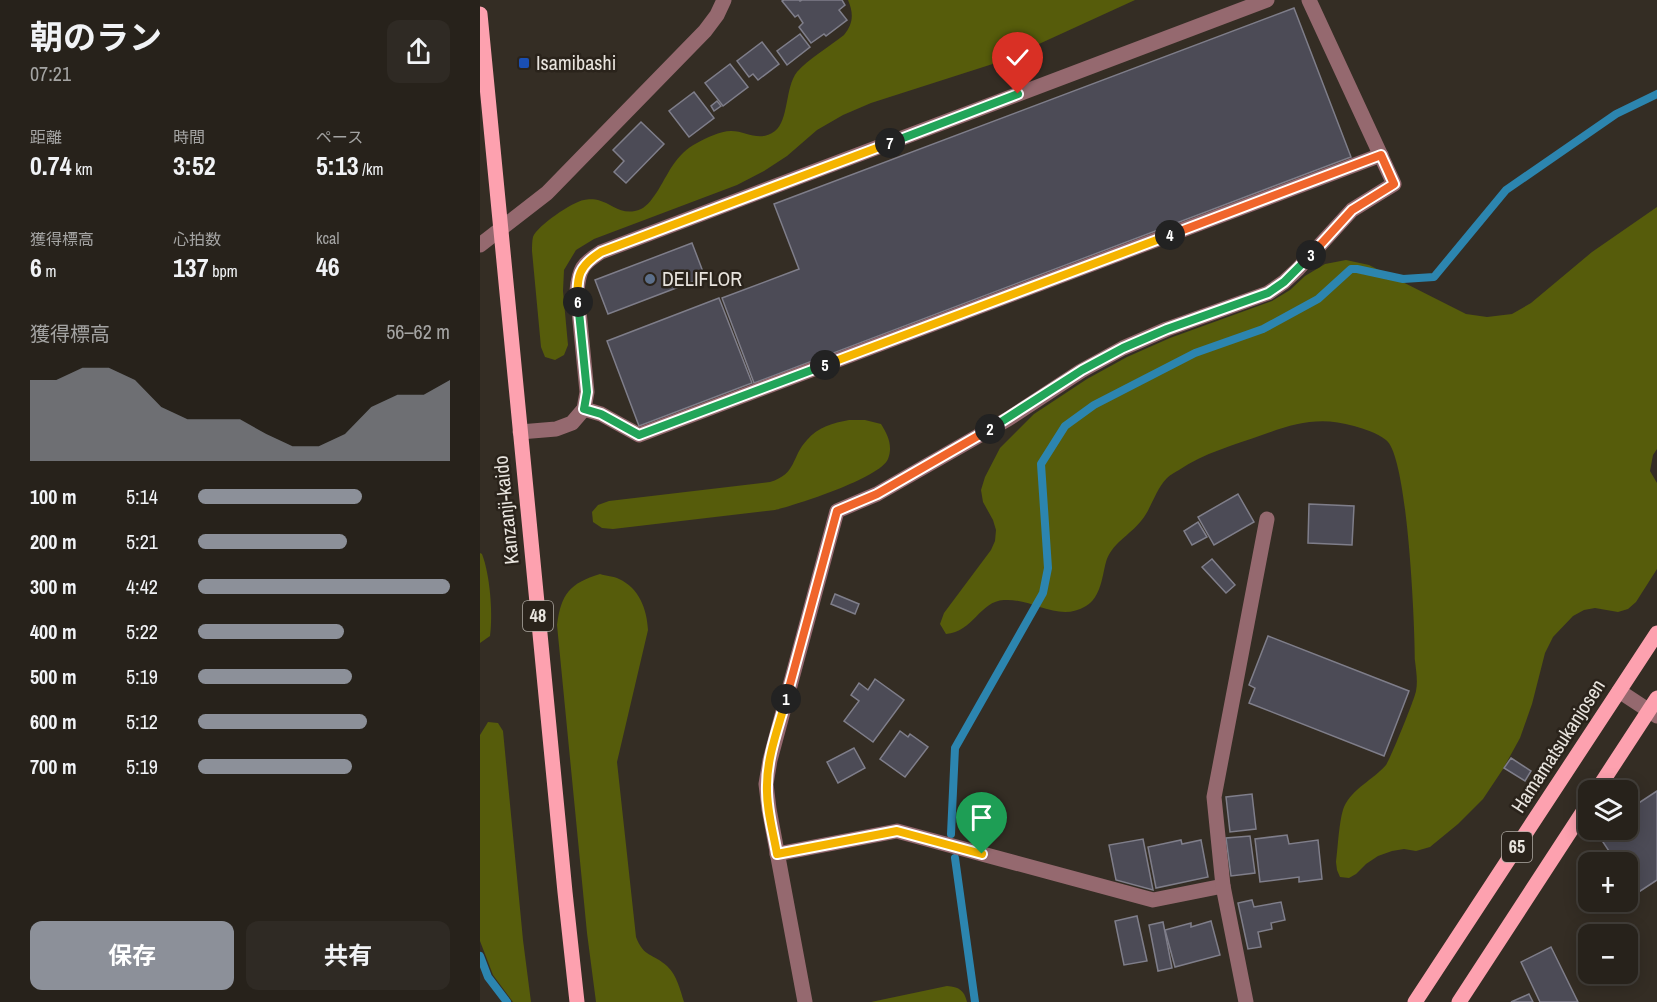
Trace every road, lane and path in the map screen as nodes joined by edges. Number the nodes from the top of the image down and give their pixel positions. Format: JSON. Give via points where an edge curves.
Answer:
{"nodes":[{"id":1,"x":724,"y":0,"type":"edge"},
{"id":2,"x":1267,"y":0,"type":"edge"},
{"id":3,"x":1309,"y":0,"type":"edge"},
{"id":4,"x":480,"y":14,"type":"edge"},
{"id":5,"x":1381,"y":155,"type":"junction"},
{"id":6,"x":500,"y":230,"type":"junction"},
{"id":7,"x":480,"y":245,"type":"edge"},
{"id":8,"x":584,"y":409,"type":"junction"},
{"id":9,"x":520,"y":432,"type":"junction"},
{"id":10,"x":1267,"y":519,"type":"dead end"},
{"id":11,"x":1657,"y":633,"type":"edge"},
{"id":12,"x":1619,"y":691,"type":"junction"},
{"id":13,"x":1654,"y":708,"type":"edge"},
{"id":14,"x":1604,"y":780,"type":"edge"},
{"id":15,"x":1578,"y":819,"type":"edge"},
{"id":16,"x":777,"y":854,"type":"junction"},
{"id":17,"x":1222,"y":886,"type":"junction"},
{"id":18,"x":577,"y":1002,"type":"edge"},
{"id":19,"x":805,"y":1002,"type":"edge"},
{"id":20,"x":1246,"y":1002,"type":"edge"},
{"id":21,"x":1415,"y":1002,"type":"edge"},
{"id":22,"x":1459,"y":1002,"type":"edge"}],
"edges":[{"from":1,"to":6,"type":"street","via":[[705,31],[547,193]]},
{"from":2,"to":8,"type":"street","via":[[601,252],[587,261],[579,275],[577,291],[587,392]]},
{"from":3,"to":5,"type":"street"},
{"from":4,"to":6,"type":"main road","name":"Kanzanji-kaido","number":"48"},
{"from":5,"to":8,"type":"street","via":[[639,435]]},
{"from":5,"to":16,"type":"street","via":[[1394,184],[1352,210],[1298,269],[1268,293],[1123,348],[1082,370],[1008,420],[877,494],[837,511],[770,760],[766,784]]},
{"from":6,"to":7,"type":"street"},
{"from":6,"to":9,"type":"main road","name":"Kanzanji-kaido","number":"48"},
{"from":8,"to":9,"type":"street","via":[[572,423],[556,429]]},
{"from":9,"to":18,"type":"main road","name":"Kanzanji-kaido","number":"48"},
{"from":10,"to":17,"type":"street","via":[[1214,797]]},
{"from":11,"to":12,"type":"main road","name":"Hamamatsukanjosen","number":"65"},
{"from":12,"to":13,"type":"street"},
{"from":12,"to":21,"type":"main road","name":"Hamamatsukanjosen","number":"65"},
{"from":13,"to":14,"type":"main road"},
{"from":15,"to":22,"type":"main road","number":"65"},
{"from":16,"to":17,"type":"street","via":[[897,831],[1153,900]]},
{"from":16,"to":19,"type":"street"},
{"from":17,"to":20,"type":"street"}]}
